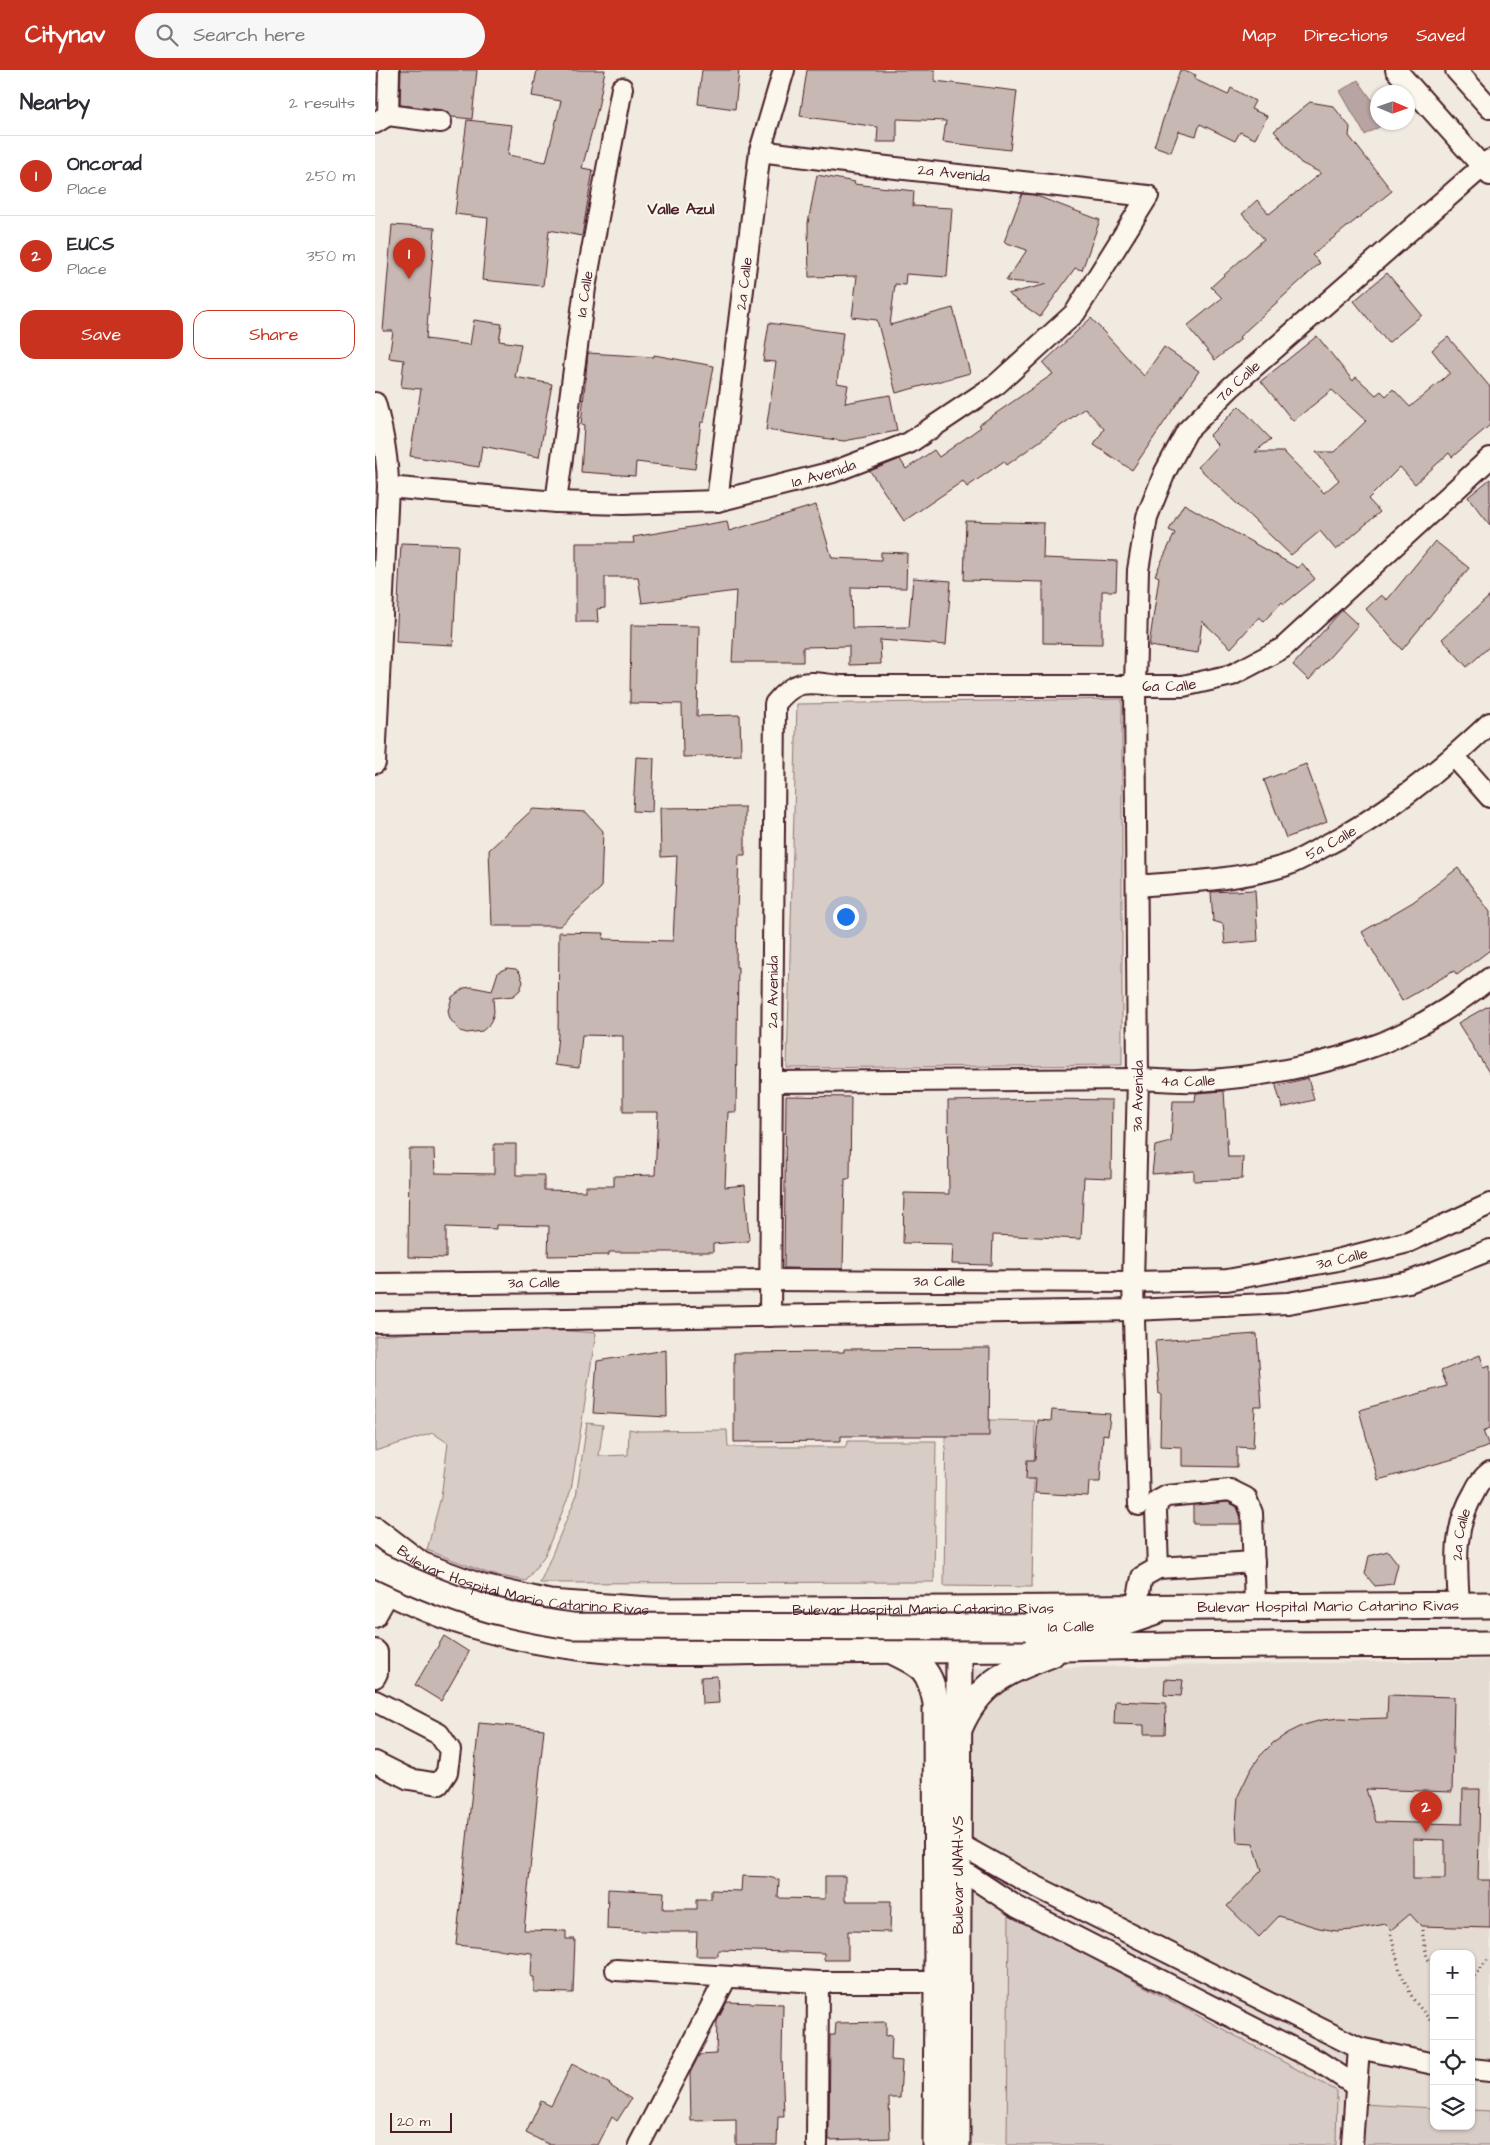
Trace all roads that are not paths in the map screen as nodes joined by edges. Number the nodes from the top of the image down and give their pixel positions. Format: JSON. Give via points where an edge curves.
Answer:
{"nodes":[{"id":1,"x":389,"y":70,"type":"edge"},
{"id":2,"x":784,"y":70,"type":"edge"},
{"id":3,"x":1396,"y":70,"type":"edge"},
{"id":4,"x":1456,"y":70,"type":"edge"},
{"id":5,"x":622,"y":88,"type":"dead end"},
{"id":6,"x":1490,"y":108,"type":"edge"},
{"id":7,"x":382,"y":119,"type":"edge"},
{"id":8,"x":441,"y":122,"type":"dead end"},
{"id":9,"x":760,"y":151,"type":"junction"},
{"id":10,"x":1488,"y":167,"type":"edge"},
{"id":11,"x":1147,"y":196,"type":"joint"},
{"id":12,"x":375,"y":403,"type":"edge"},
{"id":13,"x":1490,"y":458,"type":"edge"},
{"id":14,"x":388,"y":487,"type":"junction"},
{"id":15,"x":717,"y":501,"type":"junction"},
{"id":16,"x":556,"y":502,"type":"junction"},
{"id":17,"x":1135,"y":686,"type":"junction"},
{"id":18,"x":775,"y":704,"type":"joint"},
{"id":19,"x":1490,"y":722,"type":"edge"},
{"id":20,"x":1454,"y":756,"type":"junction"},
{"id":21,"x":375,"y":763,"type":"edge"},
{"id":22,"x":1490,"y":797,"type":"edge"},
{"id":23,"x":1137,"y":886,"type":"junction"},
{"id":24,"x":1490,"y":978,"type":"edge"},
{"id":25,"x":1138,"y":1079,"type":"junction"},
{"id":26,"x":773,"y":1082,"type":"junction"},
{"id":27,"x":1490,"y":1204,"type":"edge"},
{"id":28,"x":1490,"y":1250,"type":"edge"},
{"id":29,"x":771,"y":1280,"type":"junction"},
{"id":30,"x":1133,"y":1282,"type":"junction"},
{"id":31,"x":375,"y":1284,"type":"edge"},
{"id":32,"x":1133,"y":1310,"type":"junction"},
{"id":33,"x":770,"y":1316,"type":"junction"},
{"id":34,"x":375,"y":1322,"type":"edge"},
{"id":35,"x":1490,"y":1472,"type":"edge"},
{"id":36,"x":1139,"y":1505,"type":"dead end"},
{"id":37,"x":375,"y":1530,"type":"edge"},
{"id":38,"x":1254,"y":1562,"type":"junction"},
{"id":39,"x":375,"y":1564,"type":"edge"},
{"id":40,"x":1159,"y":1568,"type":"junction"},
{"id":41,"x":382,"y":1588,"type":"edge"},
{"id":42,"x":1459,"y":1605,"type":"junction"},
{"id":43,"x":1490,"y":1605,"type":"edge"},
{"id":44,"x":1255,"y":1606,"type":"junction"},
{"id":45,"x":1136,"y":1607,"type":"junction"},
{"id":46,"x":941,"y":1608,"type":"junction"},
{"id":47,"x":1169,"y":1608,"type":"junction"},
{"id":48,"x":375,"y":1617,"type":"edge"},
{"id":49,"x":1115,"y":1626,"type":"junction"},
{"id":50,"x":1026,"y":1627,"type":"joint"},
{"id":51,"x":1490,"y":1644,"type":"edge"},
{"id":52,"x":1170,"y":1646,"type":"junction"},
{"id":53,"x":1068,"y":1648,"type":"junction"},
{"id":54,"x":375,"y":1650,"type":"edge"},
{"id":55,"x":890,"y":1650,"type":"junction"},
{"id":56,"x":959,"y":1650,"type":"junction"},
{"id":57,"x":375,"y":1677,"type":"edge"},
{"id":58,"x":375,"y":1702,"type":"edge"},
{"id":59,"x":959,"y":1729,"type":"junction"},
{"id":60,"x":375,"y":1762,"type":"edge"},
{"id":61,"x":958,"y":1856,"type":"junction"},
{"id":62,"x":1053,"y":1895,"type":"junction"},
{"id":63,"x":1042,"y":1920,"type":"junction"},
{"id":64,"x":615,"y":1970,"type":"dead end"},
{"id":65,"x":726,"y":1978,"type":"junction"},
{"id":66,"x":818,"y":1982,"type":"junction"},
{"id":67,"x":937,"y":1982,"type":"junction"},
{"id":68,"x":1359,"y":2048,"type":"junction"},
{"id":69,"x":1430,"y":2063,"type":"edge"},
{"id":70,"x":1475,"y":2069,"type":"edge"},
{"id":71,"x":1490,"y":2071,"type":"edge"},
{"id":72,"x":1356,"y":2086,"type":"junction"},
{"id":73,"x":639,"y":2145,"type":"edge"},
{"id":74,"x":817,"y":2145,"type":"edge"},
{"id":75,"x":936,"y":2145,"type":"edge"},
{"id":76,"x":957,"y":2145,"type":"edge"},
{"id":77,"x":1352,"y":2145,"type":"edge"}],
"edges":[{"from":1,"to":7,"type":"street"},
{"from":2,"to":9,"type":"street","name":"2a Calle"},
{"from":3,"to":10,"type":"street"},
{"from":4,"to":6,"type":"street"},
{"from":5,"to":16,"type":"street","name":"1a Calle","via":[[585,288]]},
{"from":7,"to":8,"type":"street"},
{"from":9,"to":11,"type":"street","name":"2a Avenida"},
{"from":9,"to":15,"type":"street","name":"2a Calle"},
{"from":10,"to":17,"type":"street","name":"7a Calle","via":[[1231,387],[1187,431],[1165,472],[1147,517],[1138,570]]},
{"from":11,"to":15,"type":"street","name":"1a Avenida","via":[[1075,314],[997,384],[909,443],[833,472]]},
{"from":12,"to":14,"type":"street","via":[[383,432]]},
{"from":13,"to":17,"type":"street","name":"6a Calle","via":[[1283,648],[1232,675],[1183,686]]},
{"from":14,"to":16,"type":"street","name":"1a Avenida"},
{"from":14,"to":21,"type":"street"},
{"from":15,"to":16,"type":"street","name":"1a Avenida"},
{"from":17,"to":18,"type":"street","name":"6a Calle","via":[[841,686],[807,682],[787,689]]},
{"from":17,"to":23,"type":"street","name":"3a Avenida"},
{"from":18,"to":26,"type":"street","name":"2a Avenida"},
{"from":19,"to":20,"type":"street","name":"5a Calle"},
{"from":20,"to":22,"type":"street"},
{"from":20,"to":23,"type":"street","name":"5a Calle","via":[[1390,808],[1344,837],[1285,866],[1218,879]]},
{"from":23,"to":25,"type":"street","name":"3a Avenida"},
{"from":24,"to":25,"type":"street","name":"4a Calle","via":[[1439,1014],[1382,1043],[1327,1060],[1255,1076],[1197,1081]]},
{"from":25,"to":26,"type":"street","name":"4a Calle"},
{"from":25,"to":30,"type":"street","name":"3a Avenida"},
{"from":26,"to":29,"type":"street","name":"2a Avenida"},
{"from":27,"to":30,"type":"street","name":"3a Calle","via":[[1408,1242],[1333,1262],[1227,1280]]},
{"from":28,"to":32,"type":"street","via":[[1409,1282],[1288,1303]]},
{"from":29,"to":30,"type":"street","name":"3a Calle"},
{"from":29,"to":31,"type":"street","name":"3a Calle"},
{"from":29,"to":33,"type":"street","name":"2a Avenida"},
{"from":30,"to":32,"type":"street","name":"3a Avenida"},
{"from":32,"to":33,"type":"street"},
{"from":32,"to":36,"type":"street","name":"3a Avenida"},
{"from":33,"to":34,"type":"street"},
{"from":35,"to":42,"type":"street","name":"2a Calle","via":[[1483,1477],[1464,1510],[1458,1536]]},
{"from":37,"to":46,"type":"main road","name":"Bulevar Hospital Mario Catarino Rivas","via":[[421,1565],[483,1588],[549,1603],[664,1611]]},
{"from":38,"to":40,"type":"street"},
{"from":38,"to":40,"type":"street","via":[[1253,1513],[1246,1498],[1230,1490],[1167,1496],[1158,1501]]},
{"from":38,"to":44,"type":"street"},
{"from":39,"to":50,"type":"main road","name":"Bulevar Hospital Mario Catarino Rivas","bridge":true,"via":[[424,1588],[468,1604],[505,1615],[572,1626]]},
{"from":40,"to":45,"type":"street","via":[[1142,1577]]},
{"from":41,"to":48,"type":"street"},
{"from":41,"to":55,"type":"main road","via":[[435,1612],[485,1628],[545,1642],[607,1650]]},
{"from":42,"to":43,"type":"main road","name":"Bulevar Hospital Mario Catarino Rivas"},
{"from":42,"to":44,"type":"main road","name":"Bulevar Hospital Mario Catarino Rivas"},
{"from":44,"to":47,"type":"main road","name":"Bulevar Hospital Mario Catarino Rivas"},
{"from":45,"to":46,"type":"main road","name":"Bulevar Hospital Mario Catarino Rivas"},
{"from":45,"to":47,"type":"main road","name":"Bulevar Hospital Mario Catarino Rivas"},
{"from":46,"to":56,"type":"main road","name":"Bulevar UNAH-VS"},
{"from":47,"to":49,"type":"main road"},
{"from":49,"to":50,"type":"main road","name":"1a Calle"},
{"from":49,"to":52,"type":"main road"},
{"from":51,"to":52,"type":"main road"},
{"from":52,"to":53,"type":"main road"},
{"from":53,"to":56,"type":"main road"},
{"from":53,"to":59,"type":"main road","via":[[1012,1670],[992,1684],[976,1698]]},
{"from":54,"to":57,"type":"street"},
{"from":55,"to":56,"type":"main road"},
{"from":55,"to":67,"type":"main road","name":"Bulevar UNAH-VS","via":[[919,1665],[927,1673],[936,1703]]},
{"from":56,"to":59,"type":"main road","name":"Bulevar UNAH-VS"},
{"from":58,"to":60,"type":"street","via":[[439,1734],[450,1750],[447,1772],[439,1784],[409,1779]]},
{"from":59,"to":61,"type":"main road","name":"Bulevar UNAH-VS"},
{"from":61,"to":62,"type":"street"},
{"from":61,"to":63,"type":"street","via":[[1017,1907]]},
{"from":61,"to":76,"type":"main road","name":"Bulevar UNAH-VS"},
{"from":62,"to":63,"type":"street"},
{"from":62,"to":68,"type":"street"},
{"from":63,"to":72,"type":"street","via":[[1319,2061]]},
{"from":64,"to":65,"type":"street"},
{"from":65,"to":66,"type":"street"},
{"from":65,"to":73,"type":"street"},
{"from":66,"to":67,"type":"street"},
{"from":66,"to":74,"type":"street"},
{"from":67,"to":75,"type":"main road","name":"Bulevar UNAH-VS"},
{"from":68,"to":69,"type":"street"},
{"from":68,"to":72,"type":"street"},
{"from":70,"to":71,"type":"street"},
{"from":72,"to":77,"type":"street"}]}
